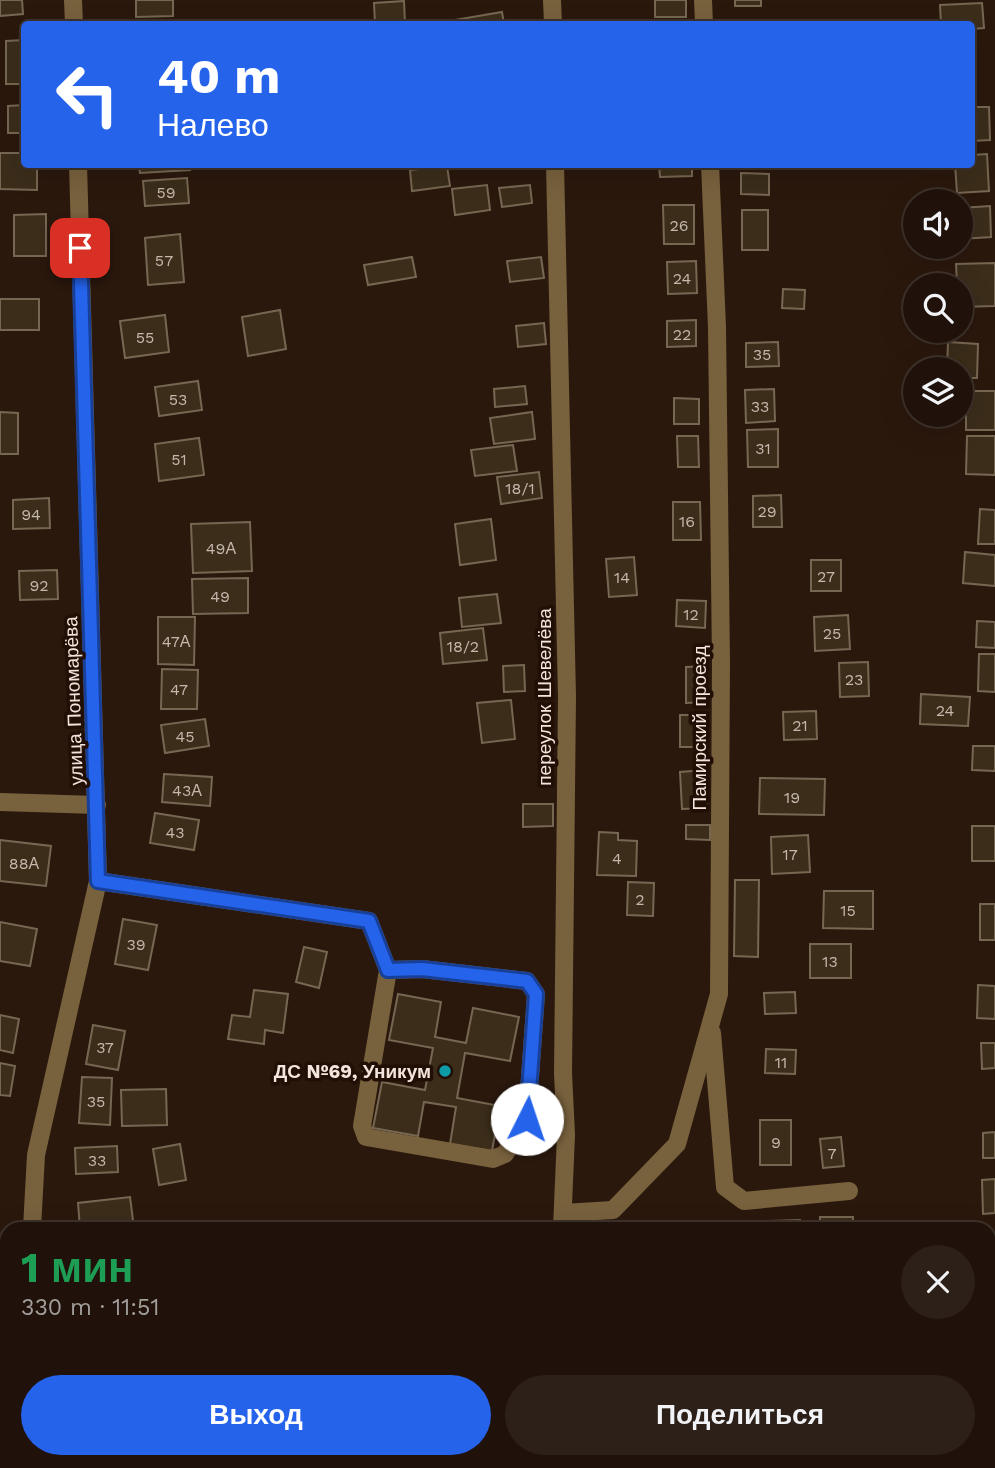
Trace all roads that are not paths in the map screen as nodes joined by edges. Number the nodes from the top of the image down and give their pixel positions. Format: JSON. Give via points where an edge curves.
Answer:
{"nodes":[{"id":1,"x":73,"y":0,"type":"edge"},
{"id":2,"x":552,"y":0,"type":"edge"},
{"id":3,"x":703,"y":0,"type":"edge"},
{"id":4,"x":74,"y":21,"type":"edge"},
{"id":5,"x":553,"y":21,"type":"edge"},
{"id":6,"x":704,"y":21,"type":"edge"},
{"id":7,"x":78,"y":168,"type":"edge"},
{"id":8,"x":555,"y":168,"type":"edge"},
{"id":9,"x":710,"y":168,"type":"edge"},
{"id":10,"x":0,"y":802,"type":"edge"},
{"id":11,"x":97,"y":806,"type":"junction"},
{"id":12,"x":98,"y":881,"type":"junction"},
{"id":13,"x":388,"y":970,"type":"junction"},
{"id":14,"x":711,"y":1021,"type":"junction"},
{"id":15,"x":849,"y":1191,"type":"dead end"},
{"id":16,"x":562,"y":1221,"type":"edge"},
{"id":17,"x":32,"y":1222,"type":"edge"}],
"edges":[{"from":1,"to":4,"type":"street"},
{"from":2,"to":5,"type":"street"},
{"from":3,"to":6,"type":"street"},
{"from":7,"to":11,"type":"street","name":"улица Пономарёва"},
{"from":8,"to":16,"type":"street","name":"переулок Шевелёва","via":[[566,696]]},
{"from":9,"to":14,"type":"street","name":"Памирский проезд","via":[[718,327],[721,662],[719,995]]},
{"from":10,"to":11,"type":"street"},
{"from":11,"to":12,"type":"street","name":"улица Пономарёва"},
{"from":12,"to":13,"type":"street","via":[[369,921]]},
{"from":12,"to":17,"type":"street","name":"улица Пономарёва","via":[[36,1155]]},
{"from":13,"to":13,"type":"street","via":[[362,1126],[366,1137],[493,1159],[505,1154],[527,1119],[536,994],[527,981],[422,969]]},
{"from":14,"to":15,"type":"street","via":[[725,1187],[744,1201]]},
{"from":14,"to":16,"type":"street","name":"Памирский проезд","via":[[677,1144],[613,1210]]}]}
